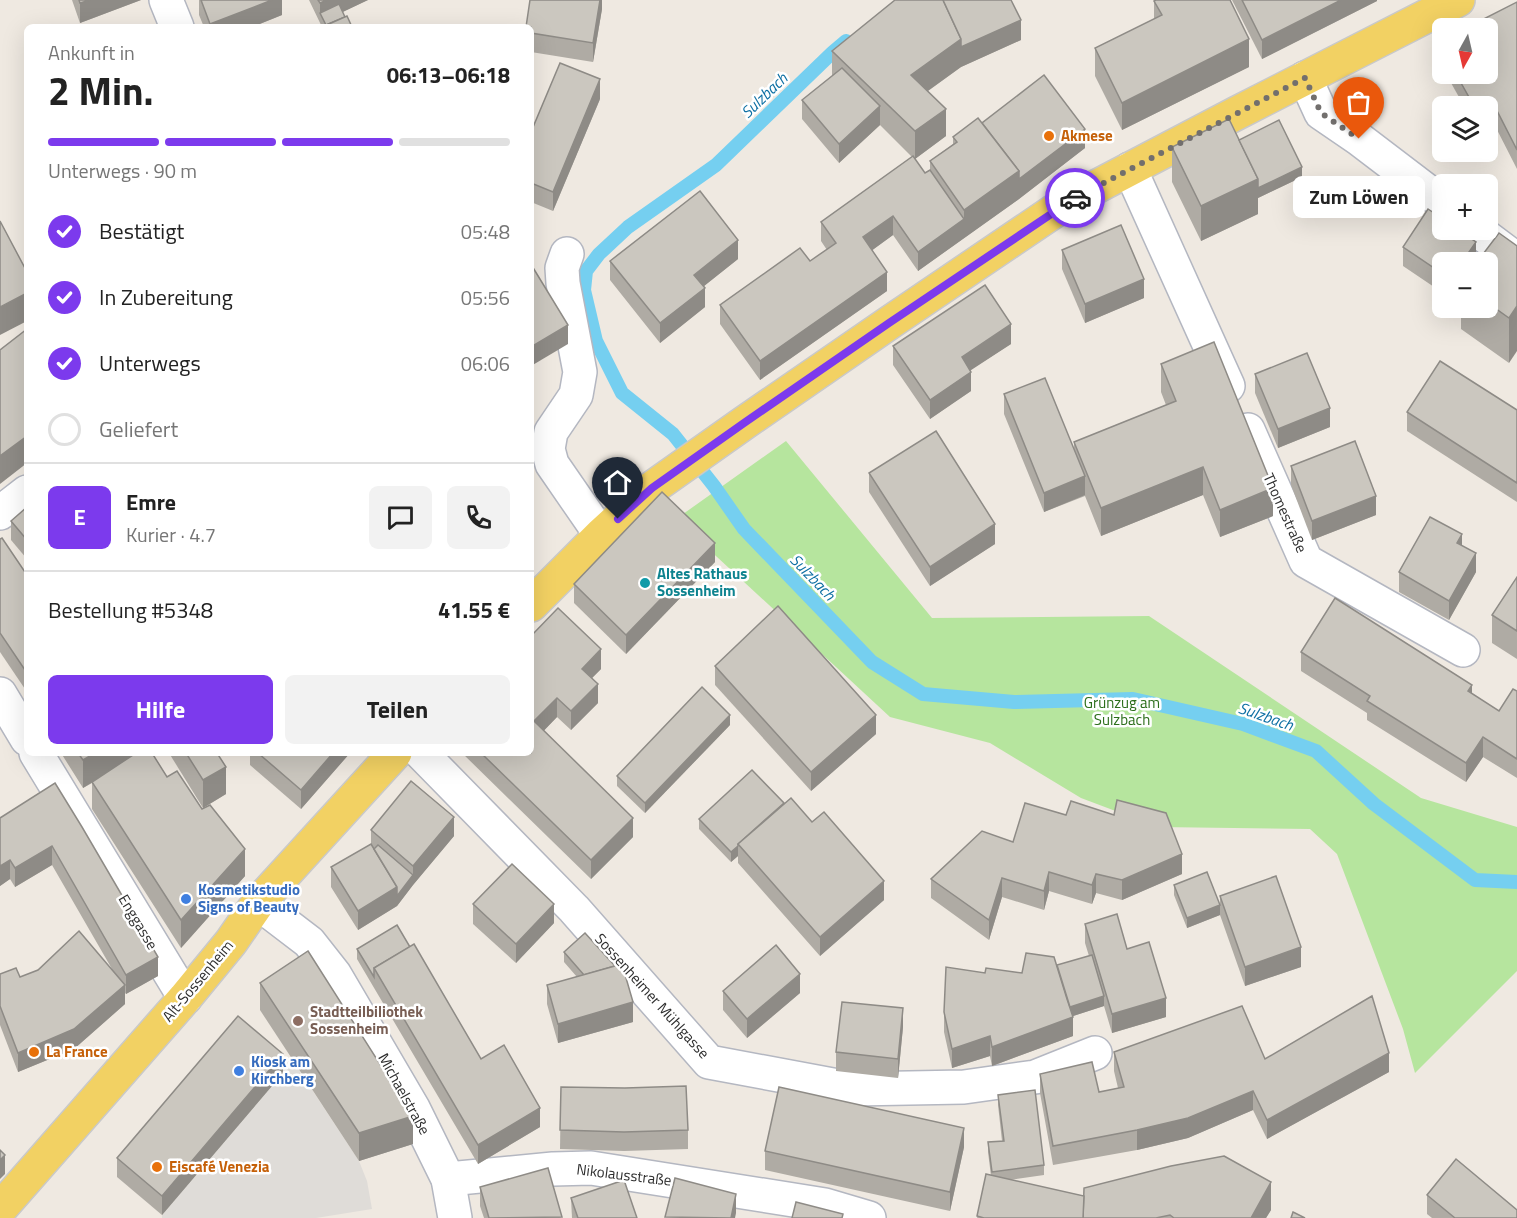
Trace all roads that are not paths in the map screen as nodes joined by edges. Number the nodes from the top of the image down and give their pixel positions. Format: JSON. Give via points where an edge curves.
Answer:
{"nodes":[{"id":1,"x":166,"y":0,"type":"edge"},
{"id":2,"x":1458,"y":0,"type":"edge"},
{"id":3,"x":176,"y":24,"type":"edge"},
{"id":4,"x":1305,"y":78,"type":"junction"},
{"id":5,"x":1130,"y":169,"type":"junction"},
{"id":6,"x":1432,"y":195,"type":"edge"},
{"id":7,"x":1490,"y":240,"type":"edge"},
{"id":8,"x":567,"y":254,"type":"dead end"},
{"id":9,"x":1517,"y":260,"type":"edge"},
{"id":10,"x":24,"y":494,"type":"edge"},
{"id":11,"x":0,"y":513,"type":"edge"},
{"id":12,"x":601,"y":535,"type":"junction"},
{"id":13,"x":534,"y":602,"type":"edge"},
{"id":14,"x":1463,"y":650,"type":"dead end"},
{"id":15,"x":0,"y":694,"type":"edge"},
{"id":16,"x":24,"y":734,"type":"edge"},
{"id":17,"x":38,"y":756,"type":"edge"},
{"id":18,"x":392,"y":756,"type":"edge"},
{"id":19,"x":424,"y":756,"type":"edge"},
{"id":20,"x":258,"y":903,"type":"junction"},
{"id":21,"x":185,"y":998,"type":"junction"},
{"id":22,"x":1095,"y":1053,"type":"dead end"},
{"id":23,"x":448,"y":1179,"type":"junction"},
{"id":24,"x":0,"y":1209,"type":"edge"},
{"id":25,"x":455,"y":1218,"type":"edge"},
{"id":26,"x":869,"y":1218,"type":"edge"}],
"edges":[{"from":1,"to":3,"type":"street"},
{"from":2,"to":4,"type":"main road"},
{"from":4,"to":5,"type":"main road"},
{"from":4,"to":6,"type":"street","via":[[1321,113]]},
{"from":5,"to":12,"type":"main road","via":[[1069,201],[879,329],[652,488]]},
{"from":5,"to":14,"type":"street","name":"Thomestraße","via":[[1306,561]]},
{"from":7,"to":9,"type":"street"},
{"from":8,"to":12,"type":"street","via":[[562,268],[563,283],[580,372],[576,394],[551,432],[548,449],[552,464]]},
{"from":10,"to":11,"type":"street"},
{"from":12,"to":13,"type":"main road"},
{"from":15,"to":16,"type":"street"},
{"from":17,"to":21,"type":"street","name":"Enggasse"},
{"from":18,"to":20,"type":"main road","name":"Alt-Sossenheim"},
{"from":19,"to":22,"type":"street","name":"Sossenheimer Mühlgasse","via":[[574,909],[709,1062],[854,1089],[964,1087],[1035,1077]]},
{"from":20,"to":21,"type":"main road","name":"Alt-Sossenheim"},
{"from":20,"to":23,"type":"street","name":"Michaelstraße","via":[[309,942],[335,975],[414,1108]]},
{"from":21,"to":24,"type":"main road","name":"Alt-Sossenheim"},
{"from":23,"to":25,"type":"street","name":"Michaelstraße"},
{"from":23,"to":26,"type":"street","name":"Nikolausstraße","via":[[591,1168],[825,1205]]}]}
